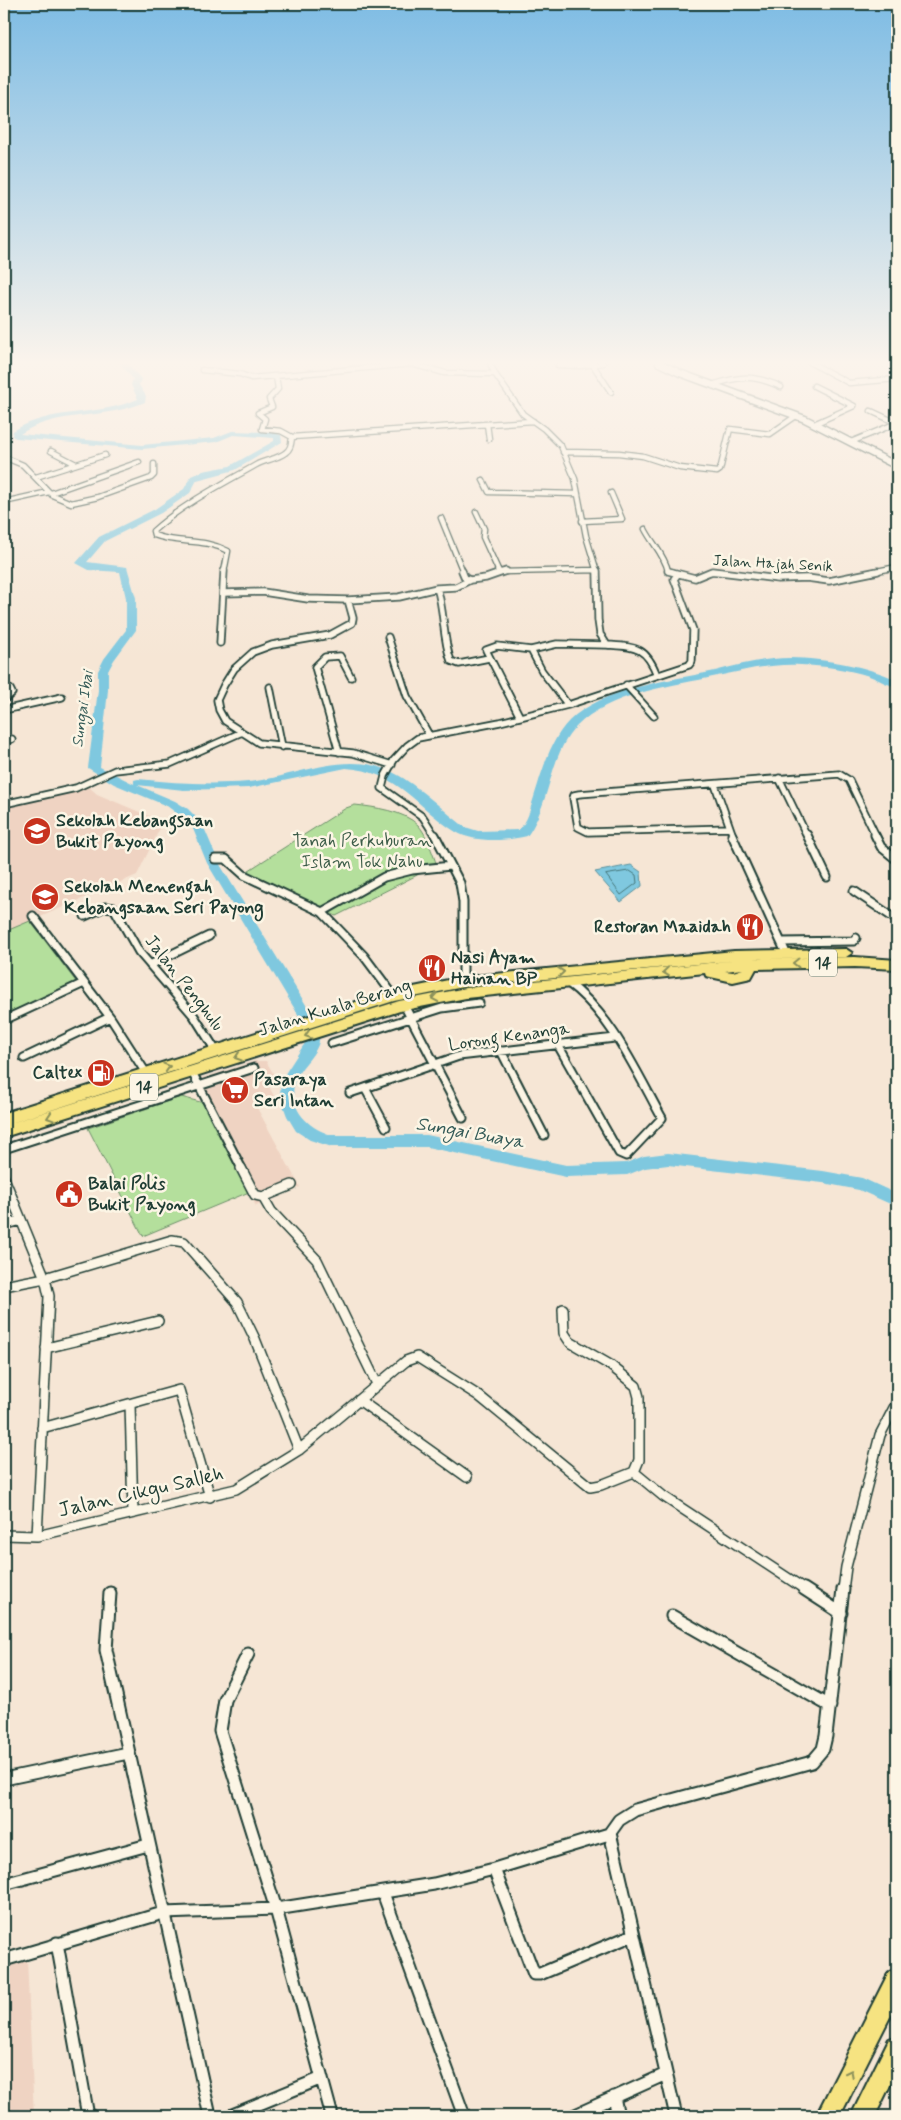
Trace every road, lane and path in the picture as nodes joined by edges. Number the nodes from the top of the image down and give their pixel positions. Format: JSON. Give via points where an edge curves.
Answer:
{"nodes":[{"id":1,"x":15,"y":462,"type":"edge"},
{"id":2,"x":72,"y":462,"type":"edge"},
{"id":3,"x":82,"y":462,"type":"edge"},
{"id":4,"x":139,"y":462,"type":"dead end"},
{"id":5,"x":262,"y":462,"type":"edge"},
{"id":6,"x":567,"y":462,"type":"edge"},
{"id":7,"x":661,"y":462,"type":"edge"},
{"id":8,"x":722,"y":462,"type":"edge"},
{"id":9,"x":76,"y":464,"type":"junction"},
{"id":10,"x":154,"y":464,"type":"dead end"},
{"id":11,"x":36,"y":477,"type":"junction"},
{"id":12,"x":483,"y":480,"type":"dead end"},
{"id":13,"x":50,"y":492,"type":"junction"},
{"id":14,"x":611,"y":493,"type":"dead end"},
{"id":15,"x":578,"y":494,"type":"junction"},
{"id":16,"x":4,"y":502,"type":"edge"},
{"id":17,"x":476,"y":512,"type":"dead end"},
{"id":18,"x":441,"y":518,"type":"dead end"},
{"id":19,"x":582,"y":521,"type":"junction"},
{"id":20,"x":645,"y":529,"type":"dead end"},
{"id":21,"x":897,"y":567,"type":"edge"},
{"id":22,"x":597,"y":570,"type":"junction"},
{"id":23,"x":499,"y":573,"type":"junction"},
{"id":24,"x":676,"y":575,"type":"junction"},
{"id":25,"x":470,"y":580,"type":"junction"},
{"id":26,"x":437,"y":588,"type":"junction"},
{"id":27,"x":224,"y":593,"type":"junction"},
{"id":28,"x":348,"y":600,"type":"junction"},
{"id":29,"x":388,"y":637,"type":"dead end"},
{"id":30,"x":220,"y":643,"type":"dead end"},
{"id":31,"x":607,"y":645,"type":"junction"},
{"id":32,"x":531,"y":650,"type":"junction"},
{"id":33,"x":489,"y":658,"type":"junction"},
{"id":34,"x":657,"y":675,"type":"junction"},
{"id":35,"x":350,"y":676,"type":"dead end"},
{"id":36,"x":270,"y":687,"type":"dead end"},
{"id":37,"x":629,"y":688,"type":"junction"},
{"id":38,"x":4,"y":690,"type":"edge"},
{"id":39,"x":62,"y":697,"type":"dead end"},
{"id":40,"x":4,"y":700,"type":"edge"},
{"id":41,"x":568,"y":705,"type":"junction"},
{"id":42,"x":4,"y":710,"type":"edge"},
{"id":43,"x":654,"y":716,"type":"dead end"},
{"id":44,"x":520,"y":717,"type":"junction"},
{"id":45,"x":240,"y":733,"type":"junction"},
{"id":46,"x":428,"y":735,"type":"junction"},
{"id":47,"x":12,"y":739,"type":"dead end"},
{"id":48,"x":4,"y":741,"type":"edge"},
{"id":49,"x":282,"y":747,"type":"junction"},
{"id":50,"x":339,"y":752,"type":"junction"},
{"id":51,"x":391,"y":766,"type":"junction"},
{"id":52,"x":779,"y":778,"type":"junction"},
{"id":53,"x":715,"y":785,"type":"junction"},
{"id":54,"x":4,"y":804,"type":"edge"},
{"id":55,"x":729,"y":828,"type":"junction"},
{"id":56,"x":215,"y":859,"type":"dead end"},
{"id":57,"x":897,"y":860,"type":"edge"},
{"id":58,"x":451,"y":866,"type":"junction"},
{"id":59,"x":827,"y":877,"type":"dead end"},
{"id":60,"x":854,"y":892,"type":"dead end"},
{"id":61,"x":322,"y":912,"type":"junction"},
{"id":62,"x":33,"y":916,"type":"dead end"},
{"id":63,"x":85,"y":916,"type":"dead end"},
{"id":64,"x":897,"y":920,"type":"edge"},
{"id":65,"x":209,"y":936,"type":"dead end"},
{"id":66,"x":856,"y":938,"type":"dead end"},
{"id":67,"x":806,"y":947,"type":"junction"},
{"id":68,"x":783,"y":948,"type":"junction"},
{"id":69,"x":734,"y":955,"type":"junction"},
{"id":70,"x":897,"y":955,"type":"edge"},
{"id":71,"x":897,"y":964,"type":"edge"},
{"id":72,"x":150,"y":965,"type":"junction"},
{"id":73,"x":750,"y":965,"type":"junction"},
{"id":74,"x":463,"y":982,"type":"junction"},
{"id":75,"x":567,"y":982,"type":"junction"},
{"id":76,"x":84,"y":983,"type":"junction"},
{"id":77,"x":479,"y":1004,"type":"dead end"},
{"id":78,"x":403,"y":1006,"type":"junction"},
{"id":79,"x":110,"y":1018,"type":"junction"},
{"id":80,"x":4,"y":1020,"type":"edge"},
{"id":81,"x":282,"y":1037,"type":"junction"},
{"id":82,"x":615,"y":1038,"type":"junction"},
{"id":83,"x":332,"y":1043,"type":"dead end"},
{"id":84,"x":558,"y":1045,"type":"junction"},
{"id":85,"x":216,"y":1051,"type":"junction"},
{"id":86,"x":501,"y":1052,"type":"junction"},
{"id":87,"x":24,"y":1058,"type":"dead end"},
{"id":88,"x":434,"y":1063,"type":"junction"},
{"id":89,"x":254,"y":1068,"type":"dead end"},
{"id":90,"x":192,"y":1072,"type":"junction"},
{"id":91,"x":146,"y":1073,"type":"junction"},
{"id":92,"x":199,"y":1085,"type":"junction"},
{"id":93,"x":365,"y":1088,"type":"junction"},
{"id":94,"x":350,"y":1093,"type":"dead end"},
{"id":95,"x":78,"y":1108,"type":"junction"},
{"id":96,"x":463,"y":1118,"type":"dead end"},
{"id":97,"x":4,"y":1119,"type":"edge"},
{"id":98,"x":84,"y":1123,"type":"junction"},
{"id":99,"x":386,"y":1127,"type":"dead end"},
{"id":100,"x":4,"y":1131,"type":"edge"},
{"id":101,"x":544,"y":1135,"type":"dead end"},
{"id":102,"x":4,"y":1149,"type":"edge"},
{"id":103,"x":4,"y":1178,"type":"edge"},
{"id":104,"x":292,"y":1185,"type":"dead end"},
{"id":105,"x":263,"y":1197,"type":"junction"},
{"id":106,"x":21,"y":1220,"type":"junction"},
{"id":107,"x":4,"y":1225,"type":"edge"},
{"id":108,"x":45,"y":1278,"type":"junction"},
{"id":109,"x":4,"y":1286,"type":"edge"},
{"id":110,"x":563,"y":1309,"type":"dead end"},
{"id":111,"x":158,"y":1321,"type":"dead end"},
{"id":112,"x":46,"y":1348,"type":"junction"},
{"id":113,"x":377,"y":1384,"type":"junction"},
{"id":114,"x":359,"y":1400,"type":"junction"},
{"id":115,"x":897,"y":1402,"type":"edge"},
{"id":116,"x":130,"y":1404,"type":"junction"},
{"id":117,"x":42,"y":1428,"type":"junction"},
{"id":118,"x":299,"y":1450,"type":"junction"},
{"id":119,"x":634,"y":1472,"type":"junction"},
{"id":120,"x":467,"y":1477,"type":"dead end"},
{"id":121,"x":210,"y":1497,"type":"junction"},
{"id":122,"x":133,"y":1513,"type":"junction"},
{"id":123,"x":4,"y":1535,"type":"edge"},
{"id":124,"x":37,"y":1536,"type":"junction"},
{"id":125,"x":110,"y":1594,"type":"dead end"},
{"id":126,"x":841,"y":1613,"type":"junction"},
{"id":127,"x":672,"y":1616,"type":"dead end"},
{"id":128,"x":248,"y":1654,"type":"dead end"},
{"id":129,"x":830,"y":1706,"type":"junction"},
{"id":130,"x":128,"y":1753,"type":"junction"},
{"id":131,"x":4,"y":1780,"type":"edge"},
{"id":132,"x":610,"y":1834,"type":"junction"},
{"id":133,"x":148,"y":1845,"type":"junction"},
{"id":134,"x":494,"y":1869,"type":"junction"},
{"id":135,"x":4,"y":1884,"type":"edge"},
{"id":136,"x":383,"y":1893,"type":"junction"},
{"id":137,"x":276,"y":1909,"type":"junction"},
{"id":138,"x":163,"y":1914,"type":"junction"},
{"id":139,"x":633,"y":1935,"type":"junction"},
{"id":140,"x":57,"y":1943,"type":"junction"},
{"id":141,"x":4,"y":1960,"type":"edge"},
{"id":142,"x":897,"y":1980,"type":"edge"},
{"id":143,"x":897,"y":2047,"type":"edge"},
{"id":144,"x":666,"y":2074,"type":"junction"},
{"id":145,"x":322,"y":2078,"type":"junction"},
{"id":146,"x":614,"y":2097,"type":"junction"},
{"id":147,"x":88,"y":2116,"type":"edge"},
{"id":148,"x":210,"y":2116,"type":"edge"},
{"id":149,"x":230,"y":2116,"type":"edge"},
{"id":150,"x":332,"y":2116,"type":"edge"},
{"id":151,"x":464,"y":2116,"type":"edge"},
{"id":152,"x":573,"y":2116,"type":"edge"},
{"id":153,"x":618,"y":2116,"type":"edge"},
{"id":154,"x":676,"y":2116,"type":"edge"},
{"id":155,"x":828,"y":2116,"type":"edge"},
{"id":156,"x":863,"y":2116,"type":"edge"}],
"edges":[{"from":1,"to":11,"type":"street","via":[[27,467]]},
{"from":2,"to":9,"type":"street"},
{"from":3,"to":9,"type":"street"},
{"from":4,"to":13,"type":"street"},
{"from":5,"to":27,"type":"street","via":[[170,516],[152,532],[162,538],[215,544],[228,552]]},
{"from":6,"to":15,"type":"street"},
{"from":7,"to":8,"type":"street","via":[[680,468],[717,472]]},
{"from":9,"to":11,"type":"street"},
{"from":10,"to":13,"type":"street","via":[[154,476],[151,478],[78,502],[65,502]]},
{"from":11,"to":13,"type":"street"},
{"from":12,"to":15,"type":"street","via":[[489,492]]},
{"from":13,"to":16,"type":"street"},
{"from":14,"to":19,"type":"street","via":[[622,519]]},
{"from":15,"to":19,"type":"street"},
{"from":17,"to":23,"type":"street"},
{"from":18,"to":25,"type":"street","via":[[465,578]]},
{"from":19,"to":22,"type":"street"},
{"from":20,"to":24,"type":"street","via":[[657,552],[666,561],[668,571]]},
{"from":21,"to":24,"type":"street","name":"Jalan Hajah Senik","via":[[829,581],[718,572],[709,572],[698,578]]},
{"from":22,"to":23,"type":"street"},
{"from":22,"to":31,"type":"street","via":[[598,620],[600,634]]},
{"from":23,"to":25,"type":"street"},
{"from":24,"to":34,"type":"street","via":[[674,579],[693,630],[692,661],[682,669]]},
{"from":25,"to":26,"type":"street","via":[[460,586]]},
{"from":26,"to":28,"type":"street","via":[[399,596]]},
{"from":26,"to":33,"type":"street","via":[[443,609],[444,646],[450,661],[459,664]]},
{"from":27,"to":28,"type":"street","via":[[263,592],[308,599]]},
{"from":27,"to":30,"type":"street"},
{"from":28,"to":45,"type":"street","via":[[352,623],[330,635],[261,649],[247,656],[234,669],[217,700],[225,721]]},
{"from":29,"to":46,"type":"street","via":[[407,696]]},
{"from":31,"to":32,"type":"street","via":[[564,644]]},
{"from":31,"to":34,"type":"street","via":[[640,648],[646,652]]},
{"from":32,"to":33,"type":"street","via":[[493,646],[486,650]]},
{"from":32,"to":41,"type":"street","via":[[542,671]]},
{"from":33,"to":44,"type":"street"},
{"from":34,"to":37,"type":"street"},
{"from":35,"to":50,"type":"street","via":[[340,656],[325,658],[315,667]]},
{"from":36,"to":49,"type":"street"},
{"from":37,"to":41,"type":"street"},
{"from":37,"to":43,"type":"street"},
{"from":38,"to":40,"type":"street","via":[[10,689],[12,693]]},
{"from":39,"to":42,"type":"street"},
{"from":41,"to":44,"type":"street"},
{"from":44,"to":46,"type":"street"},
{"from":45,"to":49,"type":"street","via":[[259,743]]},
{"from":45,"to":54,"type":"street","via":[[170,764],[112,771],[67,790]]},
{"from":46,"to":51,"type":"street","via":[[412,740]]},
{"from":47,"to":48,"type":"street"},
{"from":49,"to":50,"type":"street"},
{"from":50,"to":51,"type":"street","via":[[373,758]]},
{"from":51,"to":58,"type":"street","via":[[382,779],[382,788],[423,817]]},
{"from":52,"to":53,"type":"street"},
{"from":52,"to":57,"type":"street","via":[[845,776],[881,848]]},
{"from":52,"to":59,"type":"street"},
{"from":53,"to":55,"type":"street"},
{"from":53,"to":55,"type":"street","via":[[574,795],[578,828],[588,832]]},
{"from":55,"to":68,"type":"street"},
{"from":56,"to":61,"type":"street","via":[[226,859],[244,875]]},
{"from":58,"to":61,"type":"street","via":[[396,873],[375,881]]},
{"from":58,"to":74,"type":"street","via":[[462,893]]},
{"from":60,"to":64,"type":"street"},
{"from":61,"to":78,"type":"street","via":[[364,956]]},
{"from":62,"to":76,"type":"street"},
{"from":63,"to":72,"type":"street","name":"Jalan Penghulu","via":[[105,907],[114,908],[131,940]]},
{"from":65,"to":72,"type":"street"},
{"from":66,"to":67,"type":"street","via":[[854,941]]},
{"from":67,"to":68,"type":"highway","name":"Jalan Kuala Berang","number":"14"},
{"from":67,"to":70,"type":"highway","name":"Jalan Kuala Berang","number":"14"},
{"from":68,"to":69,"type":"highway","name":"Jalan Kuala Berang","number":"14"},
{"from":69,"to":73,"type":"highway"},
{"from":74,"to":69,"type":"highway","name":"Jalan Kuala Berang","number":"14","one_way":true},
{"from":71,"to":73,"type":"highway","name":"Jalan Kuala Berang","number":"14","one_way":true},
{"from":72,"to":85,"type":"street","name":"Jalan Penghulu","via":[[194,1016]]},
{"from":73,"to":75,"type":"highway","name":"Jalan Kuala Berang","number":"14","one_way":true},
{"from":74,"to":78,"type":"highway","name":"Jalan Kuala Berang","number":"14"},
{"from":75,"to":78,"type":"highway","name":"Jalan Kuala Berang","number":"14","one_way":true,"via":[[466,993]]},
{"from":75,"to":82,"type":"street","via":[[581,992]]},
{"from":76,"to":79,"type":"street"},
{"from":76,"to":80,"type":"street"},
{"from":77,"to":78,"type":"street","via":[[442,1008]]},
{"from":78,"to":81,"type":"highway","name":"Jalan Kuala Berang","number":"14","via":[[328,1022]]},
{"from":78,"to":83,"type":"street"},
{"from":78,"to":88,"type":"street"},
{"from":79,"to":87,"type":"street"},
{"from":79,"to":91,"type":"street"},
{"from":81,"to":85,"type":"highway","name":"Jalan Kuala Berang","number":"14"},
{"from":81,"to":90,"type":"highway","name":"Jalan Kuala Berang","number":"14","one_way":true},
{"from":82,"to":84,"type":"street","name":"Lorong Kenanga"},
{"from":82,"to":84,"type":"street","via":[[662,1118],[626,1156],[618,1153]]},
{"from":84,"to":86,"type":"street","name":"Lorong Kenanga"},
{"from":91,"to":85,"type":"highway","name":"Jalan Kuala Berang","number":"14","one_way":true},
{"from":86,"to":88,"type":"street","name":"Lorong Kenanga","via":[[458,1056]]},
{"from":86,"to":101,"type":"street"},
{"from":88,"to":93,"type":"street","name":"Lorong Kenanga"},
{"from":88,"to":96,"type":"street"},
{"from":89,"to":92,"type":"street"},
{"from":90,"to":92,"type":"street"},
{"from":90,"to":95,"type":"highway","name":"Jalan Kuala Berang","number":"14"},
{"from":91,"to":97,"type":"highway","name":"Jalan Kuala Berang","number":"14"},
{"from":92,"to":98,"type":"street"},
{"from":92,"to":105,"type":"street","via":[[255,1195]]},
{"from":93,"to":94,"type":"street","name":"Lorong Kenanga"},
{"from":93,"to":99,"type":"street"},
{"from":95,"to":98,"type":"street"},
{"from":95,"to":100,"type":"highway","name":"Jalan Kuala Berang","number":"14","one_way":true},
{"from":98,"to":102,"type":"street"},
{"from":103,"to":106,"type":"street"},
{"from":104,"to":105,"type":"street"},
{"from":105,"to":113,"type":"street","via":[[271,1211],[317,1260]]},
{"from":106,"to":107,"type":"street"},
{"from":106,"to":108,"type":"street"},
{"from":108,"to":109,"type":"street"},
{"from":108,"to":112,"type":"street","via":[[49,1296]]},
{"from":108,"to":118,"type":"street","via":[[172,1240],[188,1244],[236,1302],[255,1339]]},
{"from":110,"to":119,"type":"street","via":[[564,1333],[570,1342],[610,1365],[636,1386],[639,1397],[639,1460]]},
{"from":111,"to":112,"type":"street"},
{"from":112,"to":117,"type":"street"},
{"from":113,"to":114,"type":"street","name":"Jalan Cikgu Salleh"},
{"from":113,"to":119,"type":"street","name":"Jalan Cikgu Salleh","via":[[406,1361],[423,1359],[479,1396],[590,1487],[598,1488]]},
{"from":114,"to":118,"type":"street","name":"Jalan Cikgu Salleh"},
{"from":114,"to":120,"type":"street"},
{"from":115,"to":126,"type":"street","via":[[882,1427],[852,1537]]},
{"from":116,"to":117,"type":"street"},
{"from":116,"to":121,"type":"street","via":[[180,1390]]},
{"from":116,"to":122,"type":"street"},
{"from":117,"to":124,"type":"street"},
{"from":118,"to":121,"type":"street","name":"Jalan Cikgu Salleh","via":[[236,1489]]},
{"from":119,"to":126,"type":"street","via":[[663,1496]]},
{"from":121,"to":122,"type":"street","name":"Jalan Cikgu Salleh"},
{"from":122,"to":124,"type":"street","name":"Jalan Cikgu Salleh"},
{"from":123,"to":124,"type":"street","name":"Jalan Cikgu Salleh"},
{"from":125,"to":130,"type":"street","via":[[106,1650]]},
{"from":126,"to":129,"type":"street"},
{"from":127,"to":129,"type":"street"},
{"from":128,"to":137,"type":"street","via":[[226,1696],[220,1731]]},
{"from":129,"to":132,"type":"street","via":[[823,1749],[812,1762],[635,1810],[619,1820]]},
{"from":130,"to":131,"type":"street"},
{"from":130,"to":133,"type":"street"},
{"from":132,"to":134,"type":"street"},
{"from":132,"to":139,"type":"street"},
{"from":133,"to":135,"type":"street"},
{"from":133,"to":138,"type":"street"},
{"from":134,"to":136,"type":"street"},
{"from":134,"to":139,"type":"street","via":[[534,1974]]},
{"from":136,"to":137,"type":"street"},
{"from":136,"to":151,"type":"street"},
{"from":137,"to":138,"type":"street"},
{"from":137,"to":145,"type":"street"},
{"from":138,"to":140,"type":"street"},
{"from":138,"to":148,"type":"street"},
{"from":139,"to":144,"type":"street"},
{"from":140,"to":141,"type":"street"},
{"from":140,"to":147,"type":"street"},
{"from":155,"to":142,"type":"highway","one_way":true},
{"from":143,"to":156,"type":"highway"},
{"from":144,"to":146,"type":"street"},
{"from":144,"to":154,"type":"street"},
{"from":145,"to":149,"type":"street"},
{"from":145,"to":150,"type":"street"},
{"from":146,"to":152,"type":"street"},
{"from":146,"to":153,"type":"street"}]}
